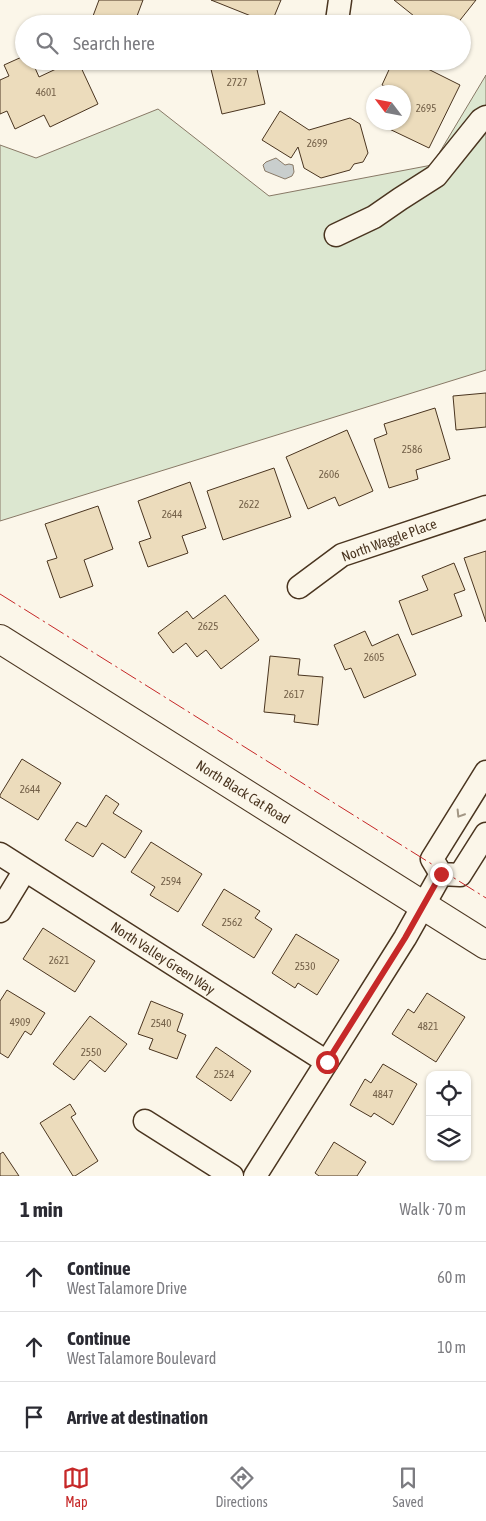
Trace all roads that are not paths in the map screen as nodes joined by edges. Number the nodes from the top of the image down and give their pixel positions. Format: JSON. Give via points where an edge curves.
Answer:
{"nodes":[{"id":1,"x":486,"y":117,"type":"edge"},
{"id":2,"x":336,"y":235,"type":"dead end"},
{"id":3,"x":486,"y":507,"type":"edge"},
{"id":4,"x":299,"y":587,"type":"dead end"},
{"id":5,"x":0,"y":639,"type":"edge"},
{"id":6,"x":486,"y":772,"type":"edge"},
{"id":7,"x":486,"y":834,"type":"edge"},
{"id":8,"x":0,"y":854,"type":"edge"},
{"id":9,"x":26,"y":870,"type":"junction"},
{"id":10,"x":441,"y":874,"type":"junction"},
{"id":11,"x":423,"y":906,"type":"junction"},
{"id":12,"x":0,"y":911,"type":"edge"},
{"id":13,"x":486,"y":945,"type":"edge"},
{"id":14,"x":327,"y":1062,"type":"junction"},
{"id":15,"x":144,"y":1121,"type":"dead end"},
{"id":16,"x":232,"y":1176,"type":"edge"},
{"id":17,"x":255,"y":1176,"type":"edge"}],
"edges":[{"from":1,"to":2,"type":"street","via":[[436,176],[374,217]]},
{"from":3,"to":4,"type":"street","name":"North Waggle Place","via":[[342,555]]},
{"from":5,"to":11,"type":"main road","name":"North Black Cat Road"},
{"from":6,"to":10,"type":"street","one_way":true,"via":[[432,859]]},
{"from":7,"to":10,"type":"street","via":[[460,875]]},
{"from":8,"to":9,"type":"street","name":"North Valley Green Way"},
{"from":9,"to":12,"type":"street"},
{"from":9,"to":14,"type":"street","name":"North Valley Green Way"},
{"from":10,"to":11,"type":"street"},
{"from":11,"to":13,"type":"main road","name":"North Black Cat Road"},
{"from":11,"to":14,"type":"street"},
{"from":14,"to":17,"type":"street"},
{"from":15,"to":16,"type":"street"}]}
